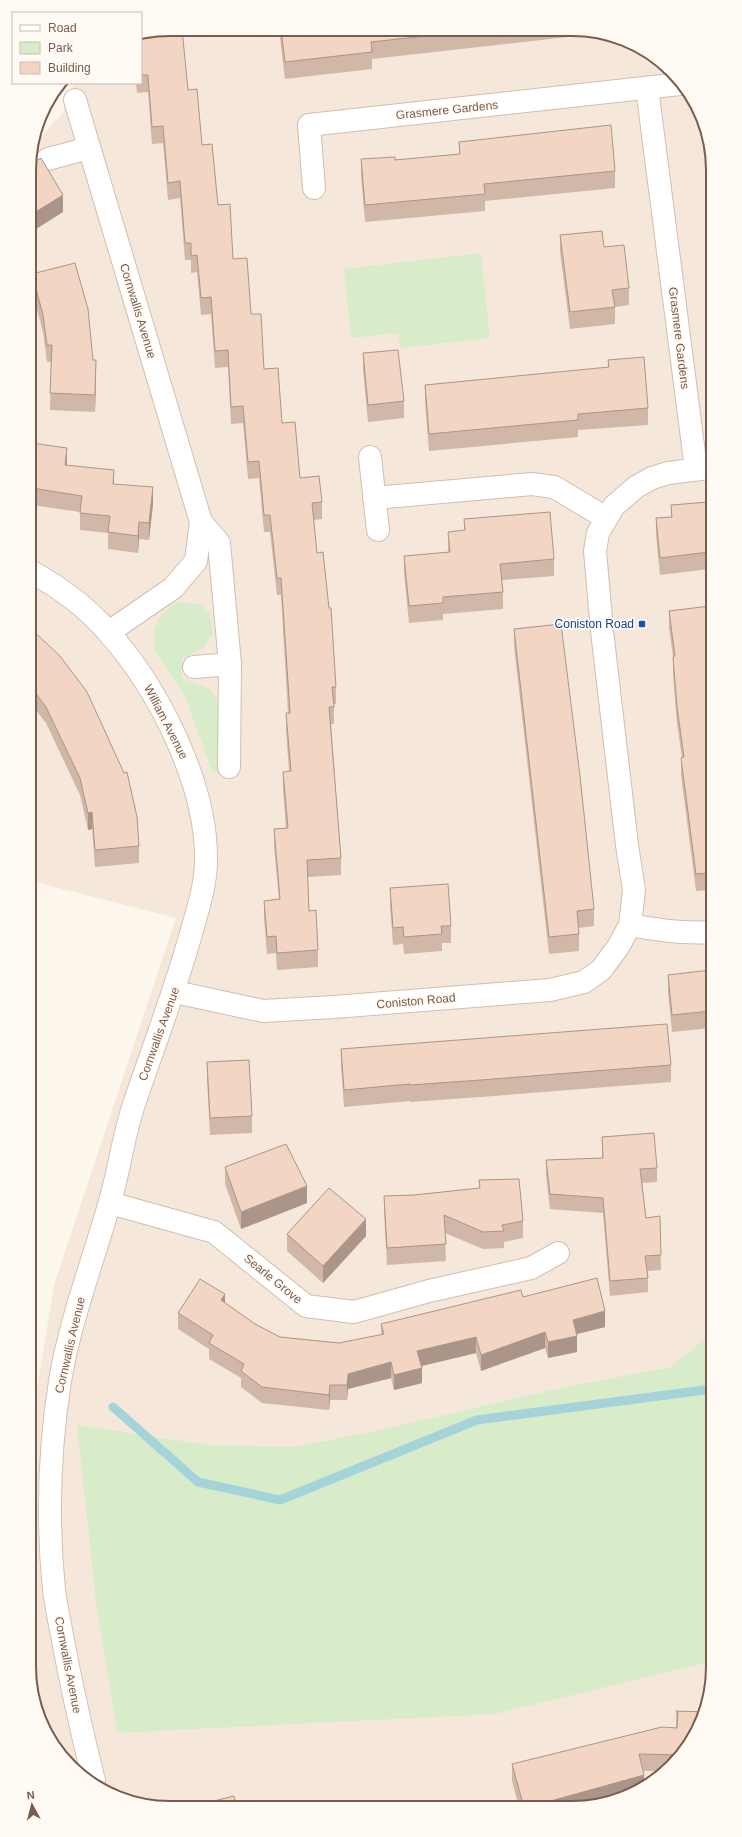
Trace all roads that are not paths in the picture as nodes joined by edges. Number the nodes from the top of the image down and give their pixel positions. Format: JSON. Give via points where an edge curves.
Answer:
{"nodes":[{"id":1,"x":675,"y":85,"type":"edge"},
{"id":2,"x":647,"y":88,"type":"junction"},
{"id":3,"x":75,"y":100,"type":"dead end"},
{"id":4,"x":90,"y":148,"type":"junction"},
{"id":5,"x":48,"y":160,"type":"dead end"},
{"id":6,"x":314,"y":188,"type":"dead end"},
{"id":7,"x":370,"y":457,"type":"dead end"},
{"id":8,"x":702,"y":469,"type":"edge"},
{"id":9,"x":374,"y":498,"type":"junction"},
{"id":10,"x":606,"y":518,"type":"junction"},
{"id":11,"x":201,"y":522,"type":"junction"},
{"id":12,"x":378,"y":530,"type":"dead end"},
{"id":13,"x":36,"y":575,"type":"edge"},
{"id":14,"x":109,"y":632,"type":"junction"},
{"id":15,"x":230,"y":664,"type":"junction"},
{"id":16,"x":194,"y":667,"type":"dead end"},
{"id":17,"x":229,"y":768,"type":"dead end"},
{"id":18,"x":195,"y":920,"type":"joint"},
{"id":19,"x":630,"y":925,"type":"junction"},
{"id":20,"x":706,"y":932,"type":"edge"},
{"id":21,"x":175,"y":992,"type":"junction"},
{"id":22,"x":110,"y":1203,"type":"junction"},
{"id":23,"x":558,"y":1252,"type":"dead end"},
{"id":24,"x":93,"y":1776,"type":"edge"}],
"edges":[{"from":1,"to":2,"type":"street","name":"Grasmere Gardens"},
{"from":2,"to":6,"type":"street","name":"Grasmere Gardens","via":[[309,125]]},
{"from":2,"to":8,"type":"street","name":"Grasmere Gardens"},
{"from":3,"to":4,"type":"street","name":"Cornwallis Avenue"},
{"from":4,"to":5,"type":"street"},
{"from":4,"to":11,"type":"street","name":"Cornwallis Avenue"},
{"from":7,"to":9,"type":"street"},
{"from":8,"to":10,"type":"street","name":"Coniston Road","via":[[668,473],[652,478],[624,496]]},
{"from":9,"to":10,"type":"street","via":[[532,484],[554,487]]},
{"from":9,"to":12,"type":"street"},
{"from":10,"to":19,"type":"street","name":"Coniston Road","via":[[598,533],[595,551],[634,890]]},
{"from":11,"to":14,"type":"street","name":"Cornwallis Avenue","via":[[196,560],[173,588]]},
{"from":11,"to":15,"type":"street","name":"Cornwallis Avenue","via":[[219,542]]},
{"from":13,"to":14,"type":"street","name":"William Avenue","via":[[75,600]]},
{"from":14,"to":18,"type":"street","name":"William Avenue","via":[[146,681],[174,733],[193,779],[203,822],[207,863]]},
{"from":15,"to":16,"type":"street"},
{"from":15,"to":17,"type":"street","name":"Cornwallis Avenue"},
{"from":18,"to":21,"type":"street","name":"Cornwallis Avenue"},
{"from":19,"to":20,"type":"street","via":[[648,929]]},
{"from":19,"to":21,"type":"street","name":"Coniston Road","via":[[601,970],[584,982],[550,990],[263,1011]]},
{"from":21,"to":22,"type":"street","name":"Cornwallis Avenue","via":[[132,1108]]},
{"from":22,"to":23,"type":"street","name":"Searle Grove","via":[[214,1232],[306,1306],[354,1312],[429,1291],[531,1268]]},
{"from":22,"to":24,"type":"street","name":"Cornwallis Avenue","via":[[74,1318],[60,1378],[52,1441],[49,1515],[54,1592],[70,1682]]}]}
